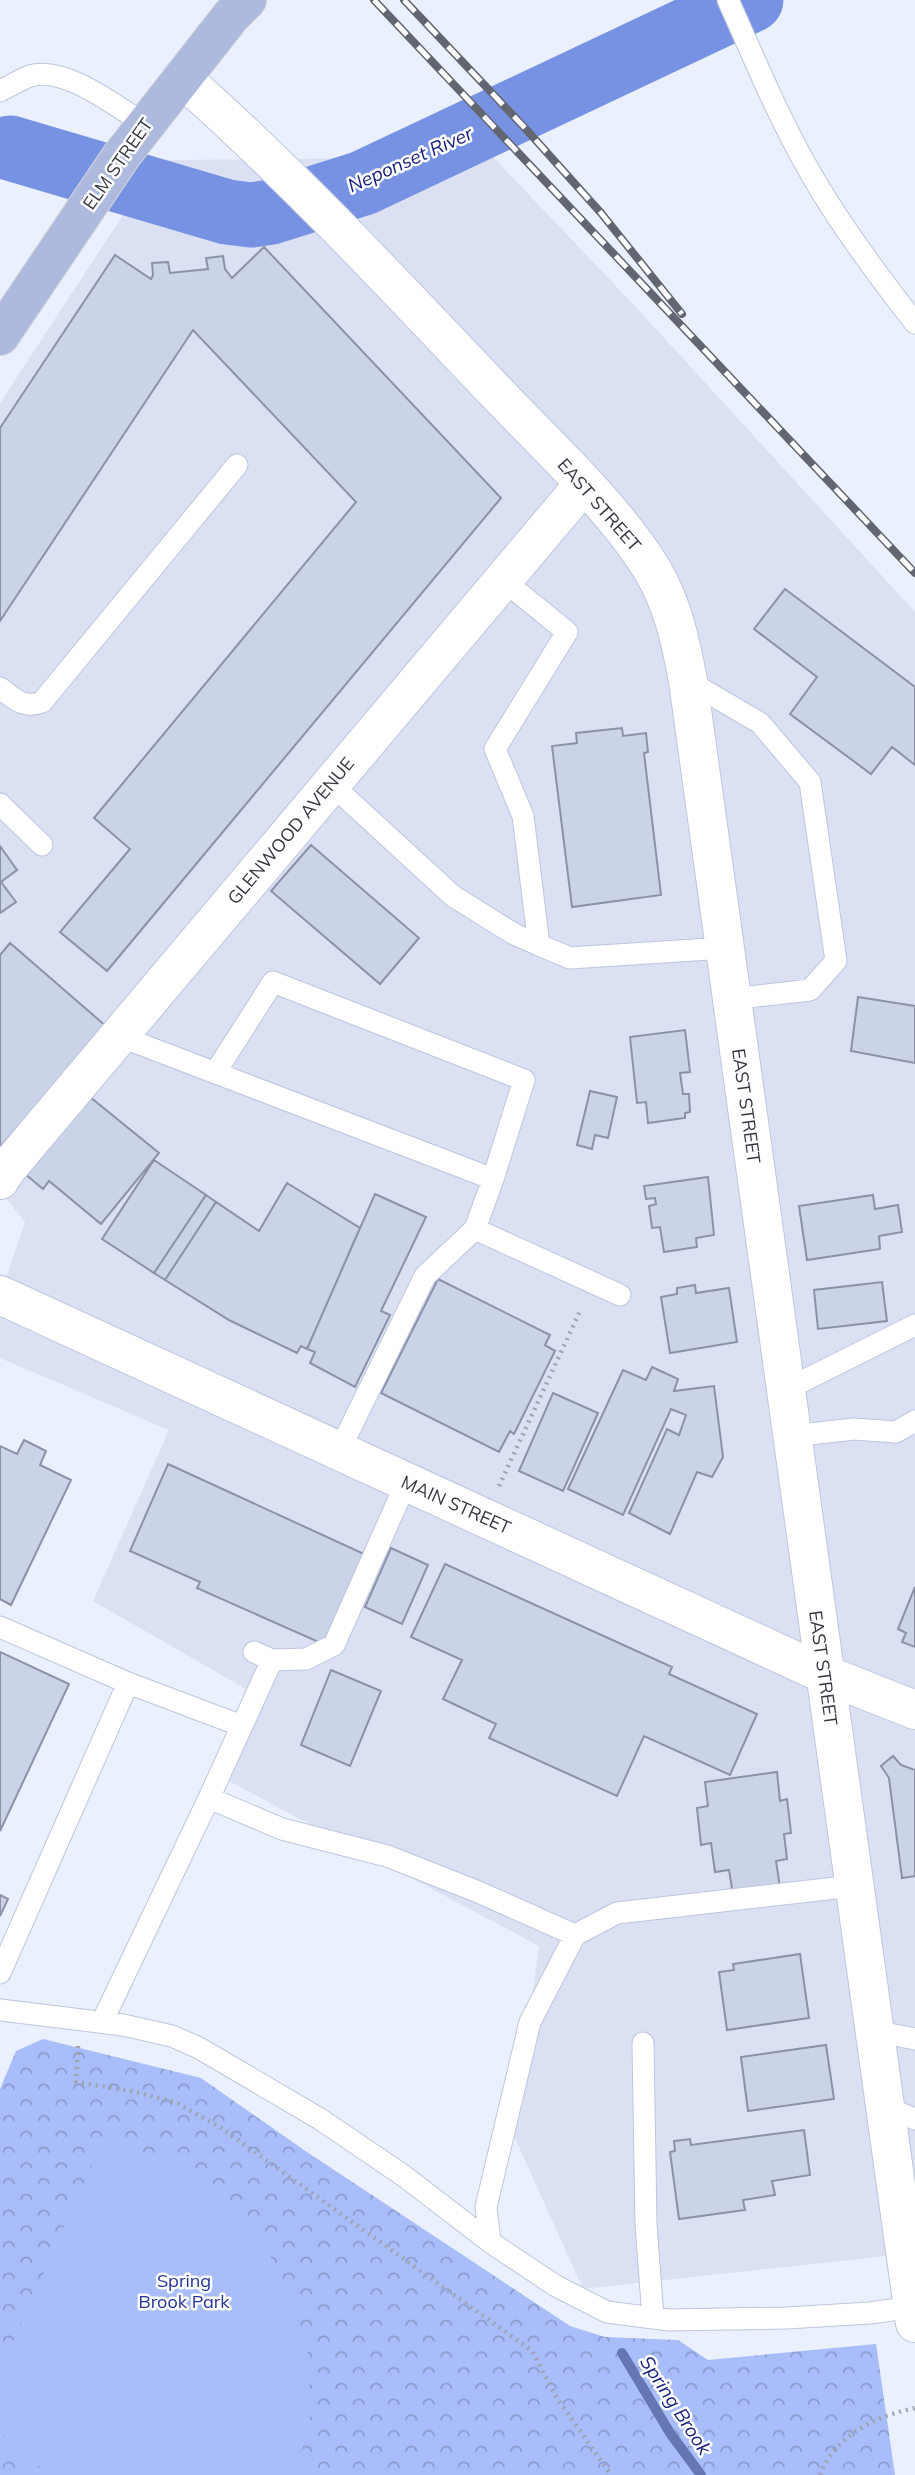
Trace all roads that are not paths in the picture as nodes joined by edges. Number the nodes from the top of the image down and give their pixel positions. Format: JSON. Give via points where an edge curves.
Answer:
{"nodes":[{"id":1,"x":247,"y":0,"type":"edge"},
{"id":2,"x":728,"y":0,"type":"edge"},
{"id":3,"x":182,"y":78,"type":"junction"},
{"id":4,"x":0,"y":91,"type":"edge"},
{"id":5,"x":145,"y":124,"type":"junction"},
{"id":6,"x":915,"y":323,"type":"edge"},
{"id":7,"x":0,"y":336,"type":"edge"},
{"id":8,"x":237,"y":465,"type":"dead end"},
{"id":9,"x":584,"y":484,"type":"junction"},
{"id":10,"x":503,"y":580,"type":"junction"},
{"id":11,"x":688,"y":681,"type":"junction"},
{"id":12,"x":0,"y":688,"type":"edge"},
{"id":13,"x":331,"y":784,"type":"junction"},
{"id":14,"x":0,"y":804,"type":"edge"},
{"id":15,"x":42,"y":845,"type":"dead end"},
{"id":16,"x":539,"y":944,"type":"junction"},
{"id":17,"x":725,"y":948,"type":"junction"},
{"id":18,"x":732,"y":999,"type":"junction"},
{"id":19,"x":119,"y":1036,"type":"junction"},
{"id":20,"x":215,"y":1073,"type":"junction"},
{"id":21,"x":0,"y":1180,"type":"edge"},
{"id":22,"x":493,"y":1180,"type":"junction"},
{"id":23,"x":475,"y":1229,"type":"junction"},
{"id":24,"x":0,"y":1295,"type":"edge"},
{"id":25,"x":620,"y":1295,"type":"dead end"},
{"id":26,"x":915,"y":1325,"type":"edge"},
{"id":27,"x":785,"y":1390,"type":"junction"},
{"id":28,"x":915,"y":1421,"type":"edge"},
{"id":29,"x":791,"y":1436,"type":"junction"},
{"id":30,"x":339,"y":1451,"type":"junction"},
{"id":31,"x":406,"y":1483,"type":"junction"},
{"id":32,"x":0,"y":1627,"type":"edge"},
{"id":33,"x":824,"y":1674,"type":"junction"},
{"id":34,"x":128,"y":1683,"type":"junction"},
{"id":35,"x":915,"y":1710,"type":"edge"},
{"id":36,"x":242,"y":1726,"type":"junction"},
{"id":37,"x":209,"y":1798,"type":"junction"},
{"id":38,"x":853,"y":1886,"type":"junction"},
{"id":39,"x":575,"y":1935,"type":"junction"},
{"id":40,"x":0,"y":1973,"type":"edge"},
{"id":41,"x":0,"y":2010,"type":"edge"},
{"id":42,"x":102,"y":2022,"type":"junction"},
{"id":43,"x":874,"y":2031,"type":"junction"},
{"id":44,"x":915,"y":2039,"type":"edge"},
{"id":45,"x":643,"y":2043,"type":"dead end"},
{"id":46,"x":900,"y":2113,"type":"edge"},
{"id":47,"x":490,"y":2242,"type":"junction"},
{"id":48,"x":653,"y":2318,"type":"junction"},
{"id":49,"x":914,"y":2318,"type":"edge"}],
"edges":[{"from":1,"to":3,"type":"main road","name":"ELM STREET"},
{"from":2,"to":6,"type":"lane","via":[[814,178],[879,278]]},
{"from":3,"to":5,"type":"main road","name":"ELM STREET"},
{"from":3,"to":9,"type":"main road","name":"EAST STREET","via":[[330,217]]},
{"from":4,"to":5,"type":"lane","via":[[32,76],[50,75],[71,80]]},
{"from":5,"to":7,"type":"main road","name":"ELM STREET"},
{"from":8,"to":12,"type":"lane","via":[[42,702],[23,705]]},
{"from":9,"to":10,"type":"main road","name":"GLENWOOD AVENUE"},
{"from":9,"to":11,"type":"main road","name":"EAST STREET","via":[[654,573],[680,638]]},
{"from":10,"to":13,"type":"main road","name":"GLENWOOD AVENUE"},
{"from":10,"to":16,"type":"lane","via":[[566,632],[495,749],[523,816]]},
{"from":11,"to":17,"type":"main road","name":"EAST STREET"},
{"from":11,"to":18,"type":"lane","via":[[760,723],[810,782],[836,961],[810,990]]},
{"from":13,"to":16,"type":"lane","via":[[453,896]]},
{"from":13,"to":19,"type":"main road","name":"GLENWOOD AVENUE"},
{"from":14,"to":15,"type":"lane"},
{"from":16,"to":17,"type":"lane","via":[[570,958]]},
{"from":17,"to":18,"type":"main road","name":"EAST STREET"},
{"from":18,"to":27,"type":"main road","name":"EAST STREET"},
{"from":19,"to":20,"type":"lane"},
{"from":19,"to":21,"type":"main road","name":"GLENWOOD AVENUE"},
{"from":20,"to":22,"type":"lane"},
{"from":20,"to":22,"type":"lane","via":[[273,982],[524,1080]]},
{"from":22,"to":23,"type":"lane"},
{"from":23,"to":25,"type":"lane"},
{"from":23,"to":30,"type":"lane","via":[[425,1276]]},
{"from":24,"to":30,"type":"main road","name":"MAIN STREET"},
{"from":26,"to":27,"type":"lane"},
{"from":27,"to":29,"type":"main road","name":"EAST STREET"},
{"from":28,"to":29,"type":"lane","via":[[896,1432],[854,1429]]},
{"from":29,"to":33,"type":"main road","name":"EAST STREET"},
{"from":30,"to":31,"type":"main road","name":"MAIN STREET"},
{"from":31,"to":33,"type":"main road","name":"MAIN STREET"},
{"from":31,"to":36,"type":"lane","via":[[334,1645],[306,1659],[263,1656]]},
{"from":32,"to":34,"type":"lane"},
{"from":33,"to":35,"type":"main road","name":"MAIN STREET"},
{"from":33,"to":38,"type":"main road","name":"EAST STREET"},
{"from":34,"to":36,"type":"lane"},
{"from":34,"to":40,"type":"lane"},
{"from":36,"to":37,"type":"lane"},
{"from":37,"to":39,"type":"lane","via":[[282,1829],[387,1856]]},
{"from":37,"to":42,"type":"lane"},
{"from":38,"to":39,"type":"lane","via":[[617,1913]]},
{"from":38,"to":43,"type":"main road","name":"EAST STREET"},
{"from":39,"to":47,"type":"lane","via":[[530,2022],[486,2207]]},
{"from":41,"to":42,"type":"lane"},
{"from":42,"to":47,"type":"lane","via":[[172,2036],[232,2066],[395,2170]]},
{"from":43,"to":44,"type":"lane"},
{"from":43,"to":46,"type":"main road","name":"EAST STREET"},
{"from":45,"to":48,"type":"lane","via":[[646,2224]]},
{"from":46,"to":49,"type":"main road","name":"EAST STREET"},
{"from":47,"to":48,"type":"lane","via":[[556,2286],[607,2312]]},
{"from":48,"to":49,"type":"lane","via":[[786,2318],[870,2312]]}]}
